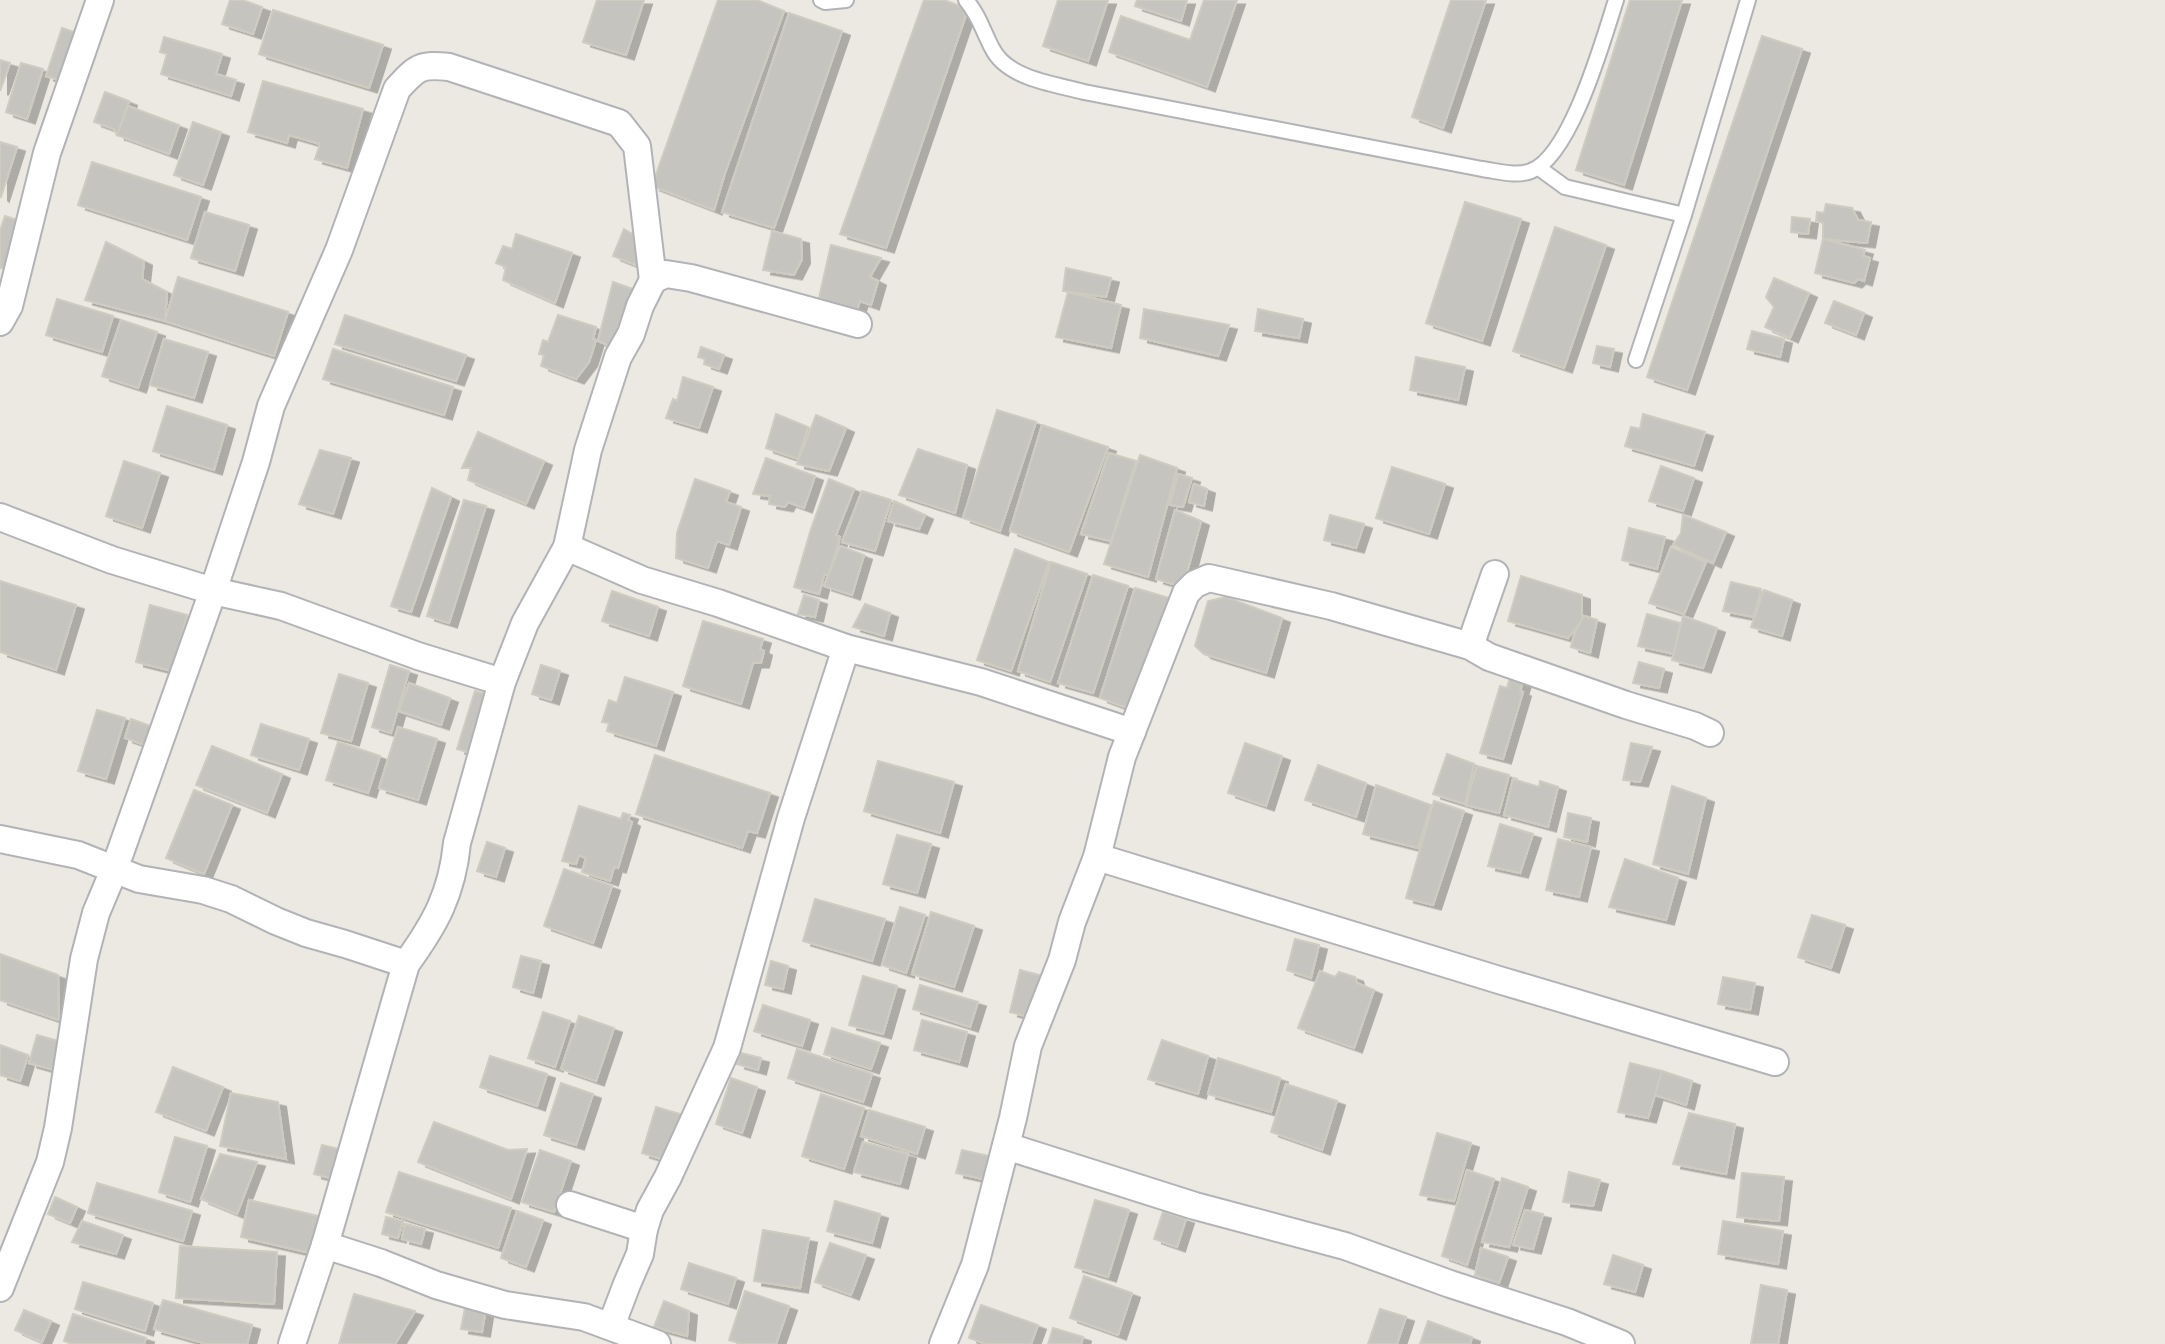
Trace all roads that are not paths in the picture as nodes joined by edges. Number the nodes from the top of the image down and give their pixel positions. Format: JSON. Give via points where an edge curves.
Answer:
{"nodes":[{"id":1,"x":100,"y":0,"type":"edge"},
{"id":2,"x":821,"y":0,"type":"edge"},
{"id":3,"x":846,"y":0,"type":"edge"},
{"id":4,"x":966,"y":0,"type":"edge"},
{"id":5,"x":1616,"y":0,"type":"edge"},
{"id":6,"x":1748,"y":0,"type":"edge"},
{"id":7,"x":1539,"y":168,"type":"junction"},
{"id":8,"x":1684,"y":215,"type":"junction"},
{"id":9,"x":653,"y":280,"type":"junction"},
{"id":10,"x":0,"y":322,"type":"edge"},
{"id":11,"x":859,"y":324,"type":"dead end"},
{"id":12,"x":1636,"y":360,"type":"dead end"},
{"id":13,"x":0,"y":517,"type":"edge"},
{"id":14,"x":567,"y":547,"type":"junction"},
{"id":15,"x":1495,"y":574,"type":"dead end"},
{"id":16,"x":213,"y":591,"type":"junction"},
{"id":17,"x":1470,"y":646,"type":"junction"},
{"id":18,"x":846,"y":648,"type":"junction"},
{"id":19,"x":502,"y":682,"type":"junction"},
{"id":20,"x":1132,"y":732,"type":"junction"},
{"id":21,"x":1710,"y":733,"type":"dead end"},
{"id":22,"x":0,"y":839,"type":"edge"},
{"id":23,"x":1097,"y":857,"type":"junction"},
{"id":24,"x":114,"y":870,"type":"junction"},
{"id":25,"x":406,"y":964,"type":"junction"},
{"id":26,"x":1775,"y":1062,"type":"dead end"},
{"id":27,"x":1006,"y":1146,"type":"junction"},
{"id":28,"x":570,"y":1205,"type":"dead end"},
{"id":29,"x":644,"y":1229,"type":"junction"},
{"id":30,"x":325,"y":1245,"type":"junction"},
{"id":31,"x":0,"y":1288,"type":"edge"},
{"id":32,"x":611,"y":1326,"type":"junction"},
{"id":33,"x":292,"y":1344,"type":"edge"},
{"id":34,"x":657,"y":1344,"type":"edge"},
{"id":35,"x":943,"y":1344,"type":"edge"},
{"id":36,"x":1620,"y":1344,"type":"edge"}],
"edges":[{"from":1,"to":10,"type":"street","via":[[47,153],[9,306]]},
{"from":2,"to":3,"type":"lane"},
{"from":4,"to":7,"type":"lane","via":[[978,15],[993,51],[1022,75],[1084,92],[1482,169],[1527,173]]},
{"from":5,"to":7,"type":"lane","via":[[1568,128],[1554,154]]},
{"from":6,"to":8,"type":"lane"},
{"from":7,"to":8,"type":"lane","via":[[1565,187]]},
{"from":8,"to":12,"type":"lane"},
{"from":9,"to":11,"type":"street","via":[[666,274],[691,278]]},
{"from":9,"to":14,"type":"street","via":[[618,357],[588,450]]},
{"from":9,"to":16,"type":"street","via":[[637,146],[620,124],[449,67],[426,65],[411,73],[391,100],[339,250],[271,406]]},
{"from":13,"to":16,"type":"street","via":[[113,560]]},
{"from":14,"to":18,"type":"street","via":[[642,580]]},
{"from":14,"to":19,"type":"street","via":[[525,623]]},
{"from":15,"to":17,"type":"street"},
{"from":16,"to":19,"type":"street","via":[[281,606]]},
{"from":16,"to":24,"type":"street"},
{"from":17,"to":20,"type":"street","via":[[1331,606],[1209,578],[1186,593]]},
{"from":17,"to":21,"type":"street"},
{"from":18,"to":20,"type":"street","via":[[981,682]]},
{"from":18,"to":29,"type":"street","via":[[727,1048]]},
{"from":19,"to":25,"type":"street","via":[[447,894],[433,926]]},
{"from":20,"to":23,"type":"street"},
{"from":22,"to":24,"type":"street","via":[[78,855]]},
{"from":23,"to":26,"type":"street"},
{"from":23,"to":27,"type":"street","via":[[1028,1046]]},
{"from":24,"to":25,"type":"street","via":[[231,899],[306,933]]},
{"from":24,"to":31,"type":"street","via":[[84,959],[50,1162]]},
{"from":25,"to":30,"type":"street"},
{"from":27,"to":35,"type":"street","via":[[975,1265]]},
{"from":27,"to":36,"type":"street","via":[[1195,1206],[1345,1246]]},
{"from":28,"to":29,"type":"street"},
{"from":29,"to":32,"type":"street","via":[[640,1254]]},
{"from":30,"to":32,"type":"street","via":[[505,1305],[584,1317]]},
{"from":30,"to":33,"type":"street"},
{"from":32,"to":34,"type":"street"}]}
